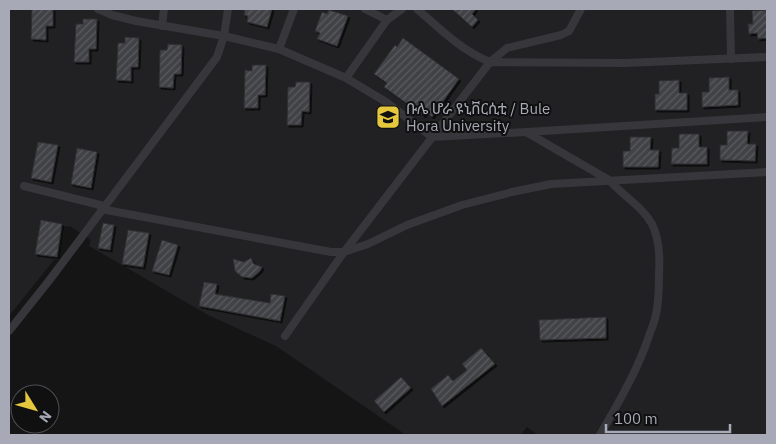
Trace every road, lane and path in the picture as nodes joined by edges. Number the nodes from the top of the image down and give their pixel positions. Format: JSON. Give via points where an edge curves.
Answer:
{"nodes":[{"id":1,"x":98,"y":9,"type":"edge"},
{"id":2,"x":164,"y":9,"type":"edge"},
{"id":3,"x":228,"y":9,"type":"edge"},
{"id":4,"x":294,"y":9,"type":"edge"},
{"id":5,"x":365,"y":9,"type":"edge"},
{"id":6,"x":402,"y":9,"type":"edge"},
{"id":7,"x":417,"y":9,"type":"edge"},
{"id":8,"x":581,"y":9,"type":"edge"},
{"id":9,"x":730,"y":9,"type":"edge"},
{"id":10,"x":387,"y":20,"type":"junction"},
{"id":11,"x":162,"y":26,"type":"junction"},
{"id":12,"x":224,"y":36,"type":"junction"},
{"id":13,"x":279,"y":49,"type":"junction"},
{"id":14,"x":767,"y":57,"type":"edge"},
{"id":15,"x":731,"y":59,"type":"junction"},
{"id":16,"x":490,"y":62,"type":"junction"},
{"id":17,"x":346,"y":78,"type":"junction"},
{"id":18,"x":767,"y":117,"type":"edge"},
{"id":19,"x":526,"y":132,"type":"junction"},
{"id":20,"x":432,"y":137,"type":"junction"},
{"id":21,"x":767,"y":172,"type":"edge"},
{"id":22,"x":610,"y":180,"type":"junction"},
{"id":23,"x":24,"y":186,"type":"dead end"},
{"id":24,"x":103,"y":208,"type":"junction"},
{"id":25,"x":344,"y":252,"type":"junction"},
{"id":26,"x":9,"y":331,"type":"edge"},
{"id":27,"x":285,"y":336,"type":"dead end"},
{"id":28,"x":600,"y":435,"type":"edge"}],
"edges":[{"from":1,"to":11,"type":"street","via":[[136,22]]},
{"from":2,"to":11,"type":"street"},
{"from":3,"to":12,"type":"street"},
{"from":4,"to":13,"type":"street"},
{"from":5,"to":10,"type":"street"},
{"from":6,"to":10,"type":"street"},
{"from":7,"to":16,"type":"street","via":[[449,37]]},
{"from":8,"to":16,"type":"street","via":[[569,32],[507,48]]},
{"from":9,"to":15,"type":"street"},
{"from":10,"to":17,"type":"street"},
{"from":11,"to":12,"type":"street"},
{"from":12,"to":13,"type":"street"},
{"from":12,"to":24,"type":"street","via":[[218,57]]},
{"from":13,"to":17,"type":"street"},
{"from":14,"to":15,"type":"street"},
{"from":15,"to":16,"type":"street","via":[[625,63]]},
{"from":16,"to":20,"type":"street"},
{"from":17,"to":20,"type":"street","via":[[386,102]]},
{"from":18,"to":19,"type":"street"},
{"from":19,"to":20,"type":"street"},
{"from":19,"to":22,"type":"street"},
{"from":20,"to":25,"type":"street"},
{"from":21,"to":22,"type":"street"},
{"from":22,"to":25,"type":"street","via":[[551,184],[462,205]]},
{"from":22,"to":28,"type":"street","via":[[652,224],[660,263],[659,290],[656,316],[644,352]]},
{"from":23,"to":24,"type":"street"},
{"from":24,"to":25,"type":"street"},
{"from":24,"to":26,"type":"street"},
{"from":25,"to":27,"type":"street"}]}
